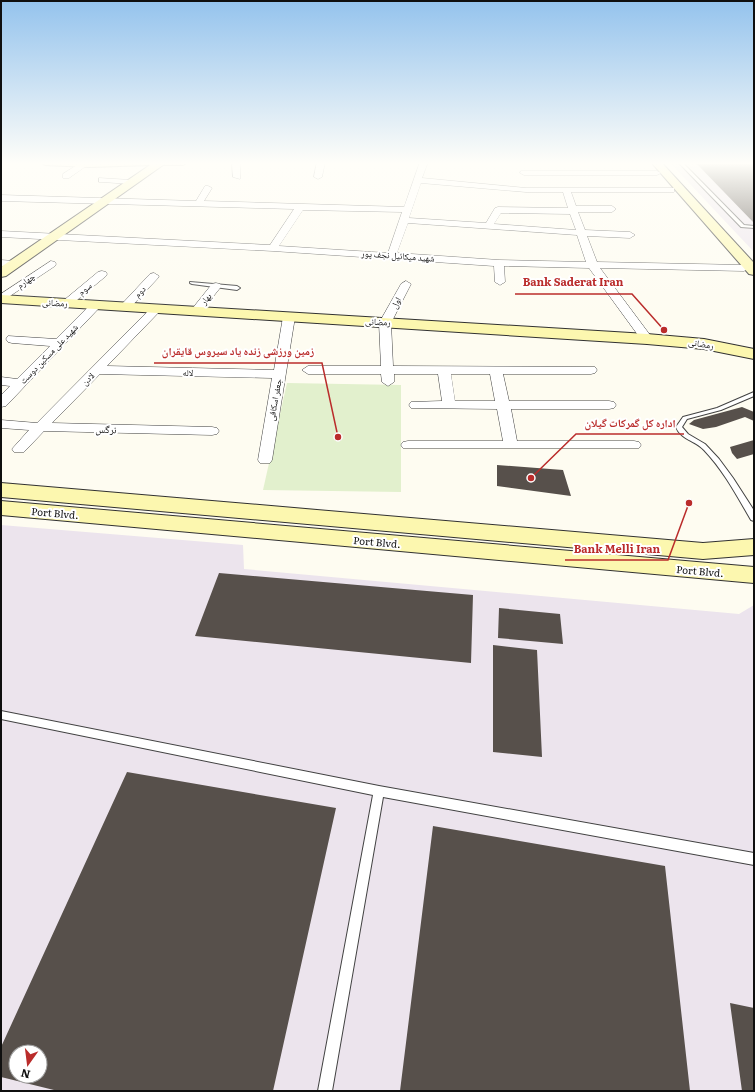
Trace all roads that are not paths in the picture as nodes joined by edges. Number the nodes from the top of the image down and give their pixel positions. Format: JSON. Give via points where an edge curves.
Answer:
{"nodes":[{"id":1,"x":89,"y":213,"type":"edge"},
{"id":2,"x":296,"y":213,"type":"edge"},
{"id":3,"x":406,"y":213,"type":"edge"},
{"id":4,"x":496,"y":213,"type":"edge"},
{"id":5,"x":574,"y":213,"type":"edge"},
{"id":6,"x":699,"y":213,"type":"edge"},
{"id":7,"x":705,"y":213,"type":"edge"},
{"id":8,"x":730,"y":213,"type":"edge"},
{"id":9,"x":294,"y":217,"type":"junction"},
{"id":10,"x":306,"y":218,"type":"dead end"},
{"id":11,"x":403,"y":220,"type":"junction"},
{"id":12,"x":488,"y":226,"type":"junction"},
{"id":13,"x":747,"y":227,"type":"junction"},
{"id":14,"x":754,"y":227,"type":"edge"},
{"id":15,"x":754,"y":232,"type":"edge"},
{"id":16,"x":582,"y":233,"type":"junction"},
{"id":17,"x":1,"y":234,"type":"edge"},
{"id":18,"x":630,"y":235,"type":"dead end"},
{"id":19,"x":52,"y":238,"type":"junction"},
{"id":20,"x":273,"y":248,"type":"junction"},
{"id":21,"x":392,"y":255,"type":"junction"},
{"id":22,"x":754,"y":262,"type":"edge"},
{"id":23,"x":499,"y":263,"type":"junction"},
{"id":24,"x":7,"y":264,"type":"edge"},
{"id":25,"x":51,"y":264,"type":"dead end"},
{"id":26,"x":593,"y":266,"type":"junction"},
{"id":27,"x":749,"y":270,"type":"edge"},
{"id":28,"x":1,"y":273,"type":"edge"},
{"id":29,"x":102,"y":274,"type":"dead end"},
{"id":30,"x":154,"y":276,"type":"dead end"},
{"id":31,"x":500,"y":282,"type":"dead end"},
{"id":32,"x":192,"y":284,"type":"dead end"},
{"id":33,"x":406,"y":284,"type":"dead end"},
{"id":34,"x":216,"y":286,"type":"junction"},
{"id":35,"x":237,"y":288,"type":"dead end"},
{"id":36,"x":1,"y":299,"type":"edge"},
{"id":37,"x":67,"y":304,"type":"junction"},
{"id":38,"x":96,"y":305,"type":"junction"},
{"id":39,"x":125,"y":307,"type":"junction"},
{"id":40,"x":156,"y":309,"type":"junction"},
{"id":41,"x":196,"y":311,"type":"junction"},
{"id":42,"x":289,"y":317,"type":"junction"},
{"id":43,"x":385,"y":323,"type":"junction"},
{"id":44,"x":647,"y":338,"type":"junction"},
{"id":45,"x":12,"y":339,"type":"dead end"},
{"id":46,"x":59,"y":343,"type":"junction"},
{"id":47,"x":754,"y":354,"type":"edge"},
{"id":48,"x":97,"y":370,"type":"junction"},
{"id":49,"x":308,"y":370,"type":"dead end"},
{"id":50,"x":444,"y":370,"type":"junction"},
{"id":51,"x":496,"y":370,"type":"junction"},
{"id":52,"x":591,"y":370,"type":"dead end"},
{"id":53,"x":280,"y":374,"type":"junction"},
{"id":54,"x":388,"y":376,"type":"junction"},
{"id":55,"x":1,"y":381,"type":"edge"},
{"id":56,"x":21,"y":382,"type":"junction"},
{"id":57,"x":754,"y":394,"type":"edge"},
{"id":58,"x":1,"y":403,"type":"edge"},
{"id":59,"x":449,"y":404,"type":"junction"},
{"id":60,"x":416,"y":405,"type":"dead end"},
{"id":61,"x":609,"y":405,"type":"dead end"},
{"id":62,"x":503,"y":406,"type":"junction"},
{"id":63,"x":1,"y":424,"type":"edge"},
{"id":64,"x":40,"y":427,"type":"junction"},
{"id":65,"x":212,"y":431,"type":"dead end"},
{"id":66,"x":408,"y":445,"type":"dead end"},
{"id":67,"x":511,"y":445,"type":"junction"},
{"id":68,"x":634,"y":445,"type":"dead end"},
{"id":69,"x":19,"y":449,"type":"dead end"},
{"id":70,"x":265,"y":460,"type":"dead end"},
{"id":71,"x":1,"y":490,"type":"edge"},
{"id":72,"x":1,"y":508,"type":"edge"},
{"id":73,"x":754,"y":518,"type":"edge"},
{"id":74,"x":278,"y":523,"type":"junction"},
{"id":75,"x":754,"y":547,"type":"edge"},
{"id":76,"x":754,"y":575,"type":"edge"},
{"id":77,"x":1,"y":715,"type":"edge"},
{"id":78,"x":379,"y":791,"type":"junction"},
{"id":79,"x":754,"y":859,"type":"edge"},
{"id":80,"x":325,"y":1091,"type":"edge"}],
"edges":[{"from":1,"to":19,"type":"main road"},
{"from":2,"to":9,"type":"street"},
{"from":3,"to":11,"type":"street"},
{"from":4,"to":12,"type":"street"},
{"from":5,"to":16,"type":"street"},
{"from":6,"to":27,"type":"main road"},
{"from":7,"to":22,"type":"main road"},
{"from":8,"to":13,"type":"lane"},
{"from":9,"to":10,"type":"street"},
{"from":9,"to":20,"type":"street"},
{"from":11,"to":12,"type":"street"},
{"from":11,"to":21,"type":"street"},
{"from":12,"to":16,"type":"street"},
{"from":13,"to":14,"type":"lane"},
{"from":13,"to":15,"type":"lane"},
{"from":16,"to":18,"type":"street"},
{"from":16,"to":26,"type":"street"},
{"from":17,"to":19,"type":"street","name":"شهید میکائیل نجف پور"},
{"from":19,"to":20,"type":"street","name":"شهید میکائیل نجف پور"},
{"from":19,"to":24,"type":"main road"},
{"from":20,"to":21,"type":"street","name":"شهید میکائیل نجف پور"},
{"from":21,"to":23,"type":"street","name":"شهید میکائیل نجف پور"},
{"from":23,"to":26,"type":"street","name":"شهید میکائیل نجف پور"},
{"from":23,"to":31,"type":"street"},
{"from":24,"to":28,"type":"main road"},
{"from":25,"to":36,"type":"street","name":"چهارم"},
{"from":26,"to":27,"type":"street","name":"شهید میکائیل نجف پور"},
{"from":26,"to":44,"type":"street"},
{"from":29,"to":37,"type":"street","name":"سوم"},
{"from":30,"to":39,"type":"street","name":"دوم"},
{"from":32,"to":34,"type":"lane"},
{"from":33,"to":43,"type":"street","name":"اول"},
{"from":34,"to":35,"type":"lane"},
{"from":34,"to":41,"type":"street","name":"بهار"},
{"from":36,"to":37,"type":"main road","name":"رمضانی"},
{"from":37,"to":38,"type":"main road","name":"رمضانی"},
{"from":38,"to":39,"type":"main road","name":"رمضانی"},
{"from":38,"to":46,"type":"street","name":"شهید علی مسکین دوست"},
{"from":39,"to":40,"type":"main road","name":"رمضانی"},
{"from":40,"to":41,"type":"main road","name":"رمضانی"},
{"from":40,"to":48,"type":"street","name":"لادن"},
{"from":41,"to":42,"type":"main road","name":"رمضانی"},
{"from":42,"to":43,"type":"main road","name":"رمضانی"},
{"from":42,"to":53,"type":"street","name":"جعفر اسکافی"},
{"from":43,"to":44,"type":"main road","name":"رمضانی"},
{"from":43,"to":54,"type":"street"},
{"from":44,"to":47,"type":"main road","name":"رمضانی"},
{"from":45,"to":46,"type":"street"},
{"from":46,"to":56,"type":"street","name":"شهید علی مسکین دوست"},
{"from":48,"to":53,"type":"street","name":"لاله"},
{"from":48,"to":64,"type":"street","name":"لادن"},
{"from":49,"to":54,"type":"street"},
{"from":50,"to":51,"type":"street"},
{"from":50,"to":54,"type":"street"},
{"from":50,"to":59,"type":"street"},
{"from":51,"to":52,"type":"street"},
{"from":51,"to":62,"type":"street"},
{"from":53,"to":70,"type":"street","name":"جعفر اسکافی"},
{"from":55,"to":56,"type":"street"},
{"from":56,"to":58,"type":"street","name":"شهید علی مسکین دوست"},
{"from":57,"to":73,"type":"lane","via":[[718,409],[685,418],[679,427],[682,433],[707,450],[744,499]]},
{"from":59,"to":60,"type":"street"},
{"from":59,"to":62,"type":"street"},
{"from":61,"to":62,"type":"street"},
{"from":62,"to":67,"type":"street"},
{"from":63,"to":64,"type":"street","name":"نرگس"},
{"from":64,"to":65,"type":"street","name":"نرگس"},
{"from":64,"to":69,"type":"street","name":"لادن"},
{"from":66,"to":67,"type":"street"},
{"from":67,"to":68,"type":"street"},
{"from":71,"to":74,"type":"main road","name":"Port Blvd."},
{"from":72,"to":74,"type":"main road","name":"Port Blvd."},
{"from":74,"to":75,"type":"main road","name":"Port Blvd.","via":[[703,551]]},
{"from":74,"to":76,"type":"main road","name":"Port Blvd."},
{"from":77,"to":78,"type":"lane"},
{"from":78,"to":79,"type":"lane"},
{"from":78,"to":80,"type":"lane"}]}
